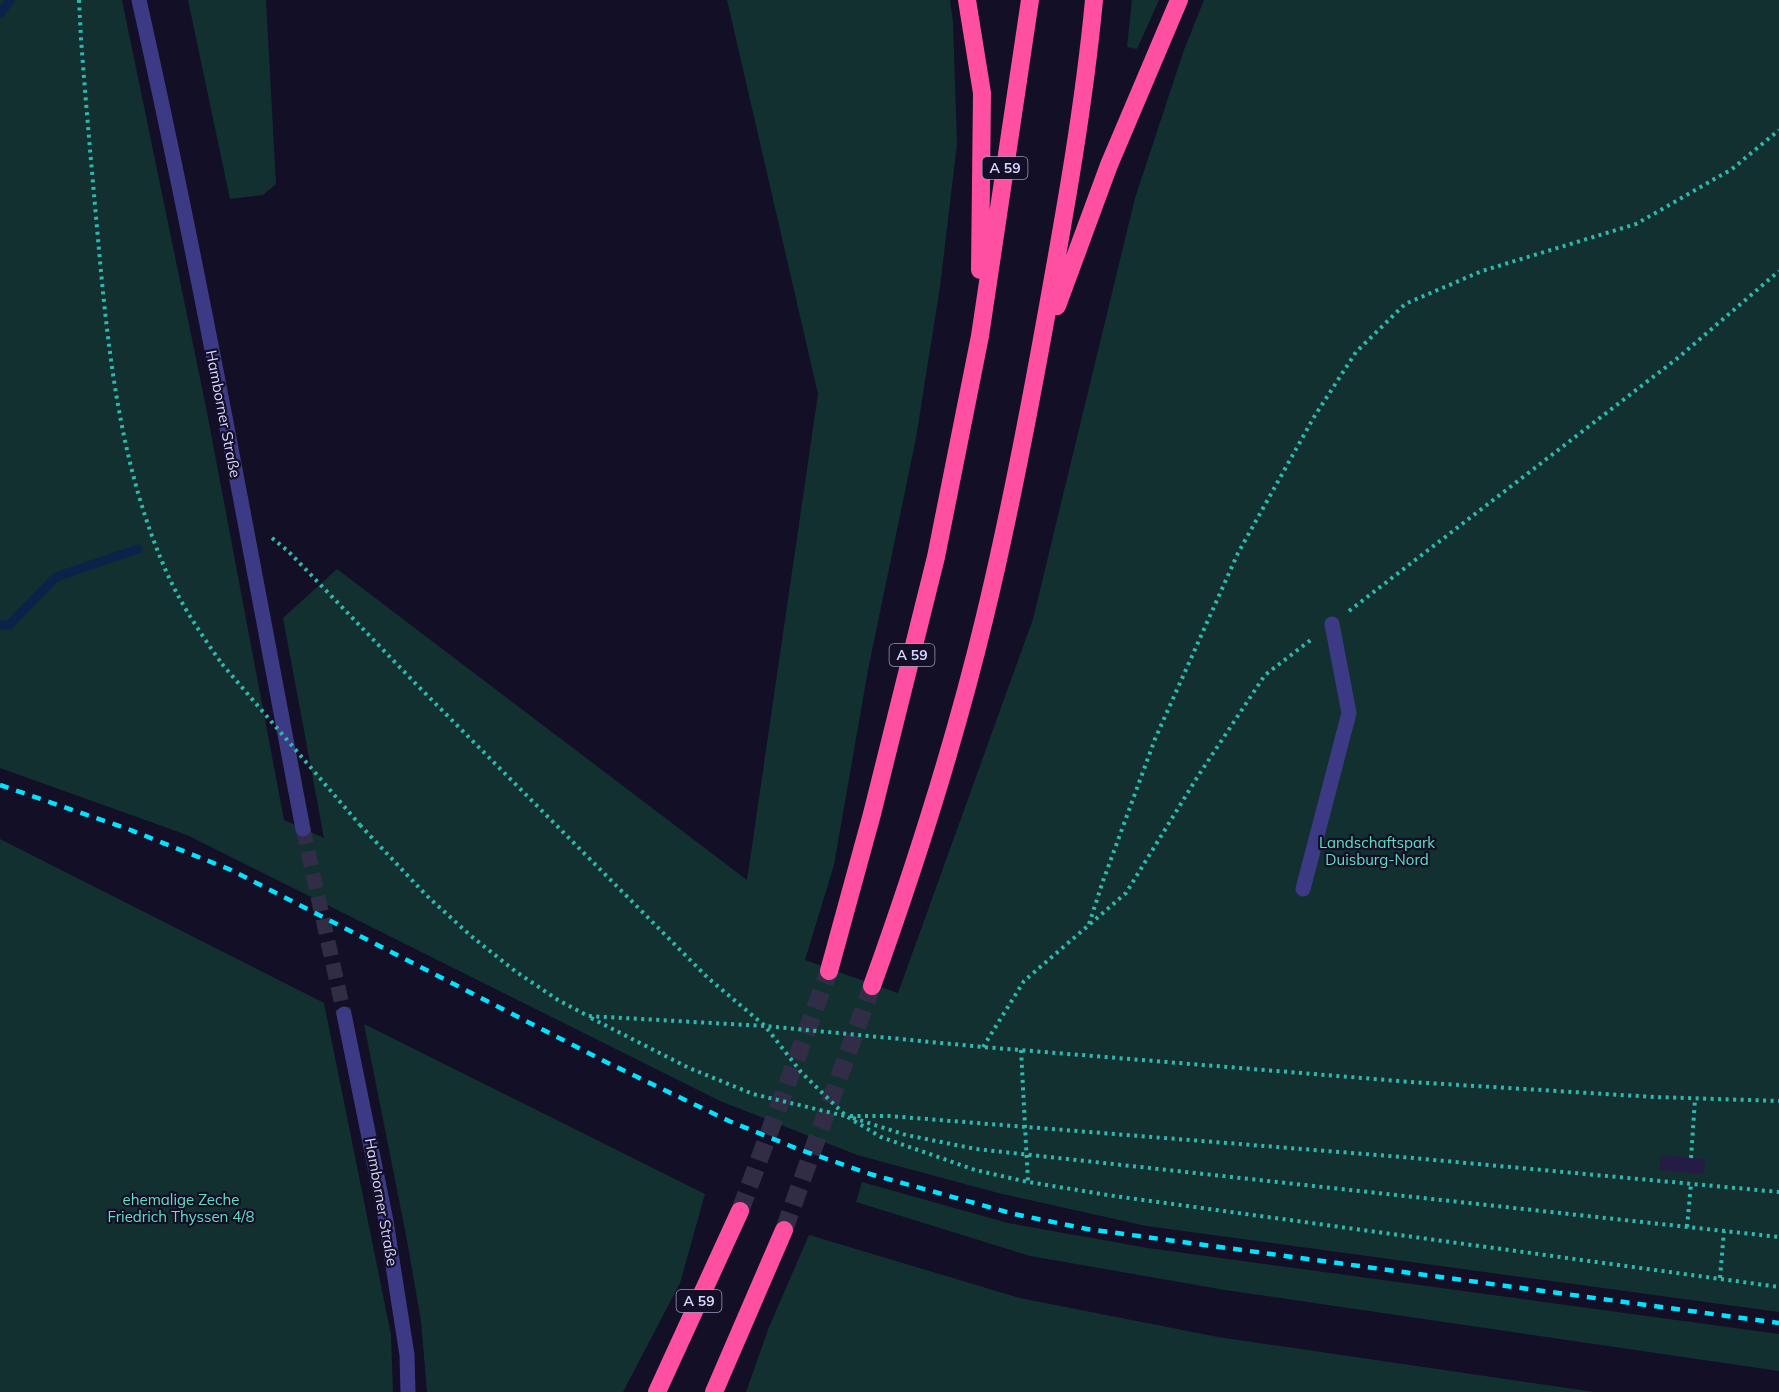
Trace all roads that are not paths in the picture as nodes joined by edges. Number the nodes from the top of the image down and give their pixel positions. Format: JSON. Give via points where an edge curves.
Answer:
{"nodes":[{"id":1,"x":139,"y":0,"type":"edge"},
{"id":2,"x":966,"y":0,"type":"edge"},
{"id":3,"x":1030,"y":0,"type":"edge"},
{"id":4,"x":1095,"y":0,"type":"edge"},
{"id":5,"x":1179,"y":0,"type":"edge"},
{"id":6,"x":980,"y":336,"type":"junction"},
{"id":7,"x":1040,"y":353,"type":"junction"},
{"id":8,"x":1332,"y":624,"type":"road end"},
{"id":9,"x":303,"y":829,"type":"tunnel mouth"},
{"id":10,"x":1303,"y":889,"type":"dead end"},
{"id":11,"x":829,"y":971,"type":"tunnel mouth"},
{"id":12,"x":872,"y":986,"type":"tunnel mouth"},
{"id":13,"x":344,"y":1014,"type":"tunnel mouth"},
{"id":14,"x":740,"y":1211,"type":"tunnel mouth"},
{"id":15,"x":784,"y":1230,"type":"tunnel mouth"},
{"id":16,"x":408,"y":1392,"type":"edge"},
{"id":17,"x":657,"y":1392,"type":"edge"},
{"id":18,"x":714,"y":1392,"type":"edge"}],
"edges":[{"from":1,"to":9,"type":"street","name":"Hamborner Straße"},
{"from":2,"to":6,"type":"highway","via":[[982,93]]},
{"from":3,"to":6,"type":"highway","number":"A 59"},
{"from":4,"to":7,"type":"highway","via":[[1065,215]]},
{"from":5,"to":7,"type":"highway","via":[[1109,165]]},
{"from":6,"to":11,"type":"highway","number":"A 59","via":[[936,557]]},
{"from":7,"to":12,"type":"highway","via":[[985,618],[940,783]]},
{"from":8,"to":10,"type":"street","via":[[1349,713]]},
{"from":13,"to":16,"type":"street","name":"Hamborner Straße","via":[[386,1221],[407,1355]]},
{"from":14,"to":17,"type":"highway","number":"A 59"},
{"from":15,"to":18,"type":"highway"}]}
